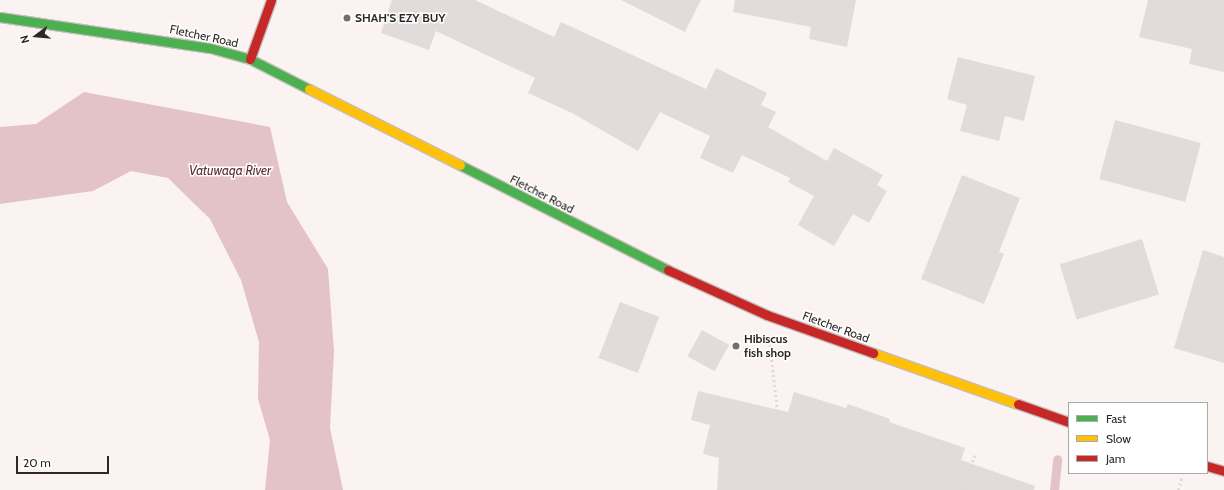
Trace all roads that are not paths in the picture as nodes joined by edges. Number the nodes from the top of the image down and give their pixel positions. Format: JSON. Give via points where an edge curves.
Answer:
{"nodes":[{"id":1,"x":271,"y":0,"type":"edge"},
{"id":2,"x":0,"y":17,"type":"edge"},
{"id":3,"x":250,"y":59,"type":"junction"},
{"id":4,"x":1068,"y":422,"type":"edge"},
{"id":5,"x":1208,"y":466,"type":"edge"},
{"id":6,"x":1224,"y":471,"type":"edge"}],
"edges":[{"from":1,"to":3,"type":"main road"},
{"from":2,"to":3,"type":"main road","name":"Fletcher Road","via":[[203,46]]},
{"from":3,"to":4,"type":"main road","name":"Fletcher Road","via":[[692,282],[767,315]]},
{"from":5,"to":6,"type":"main road"}]}
